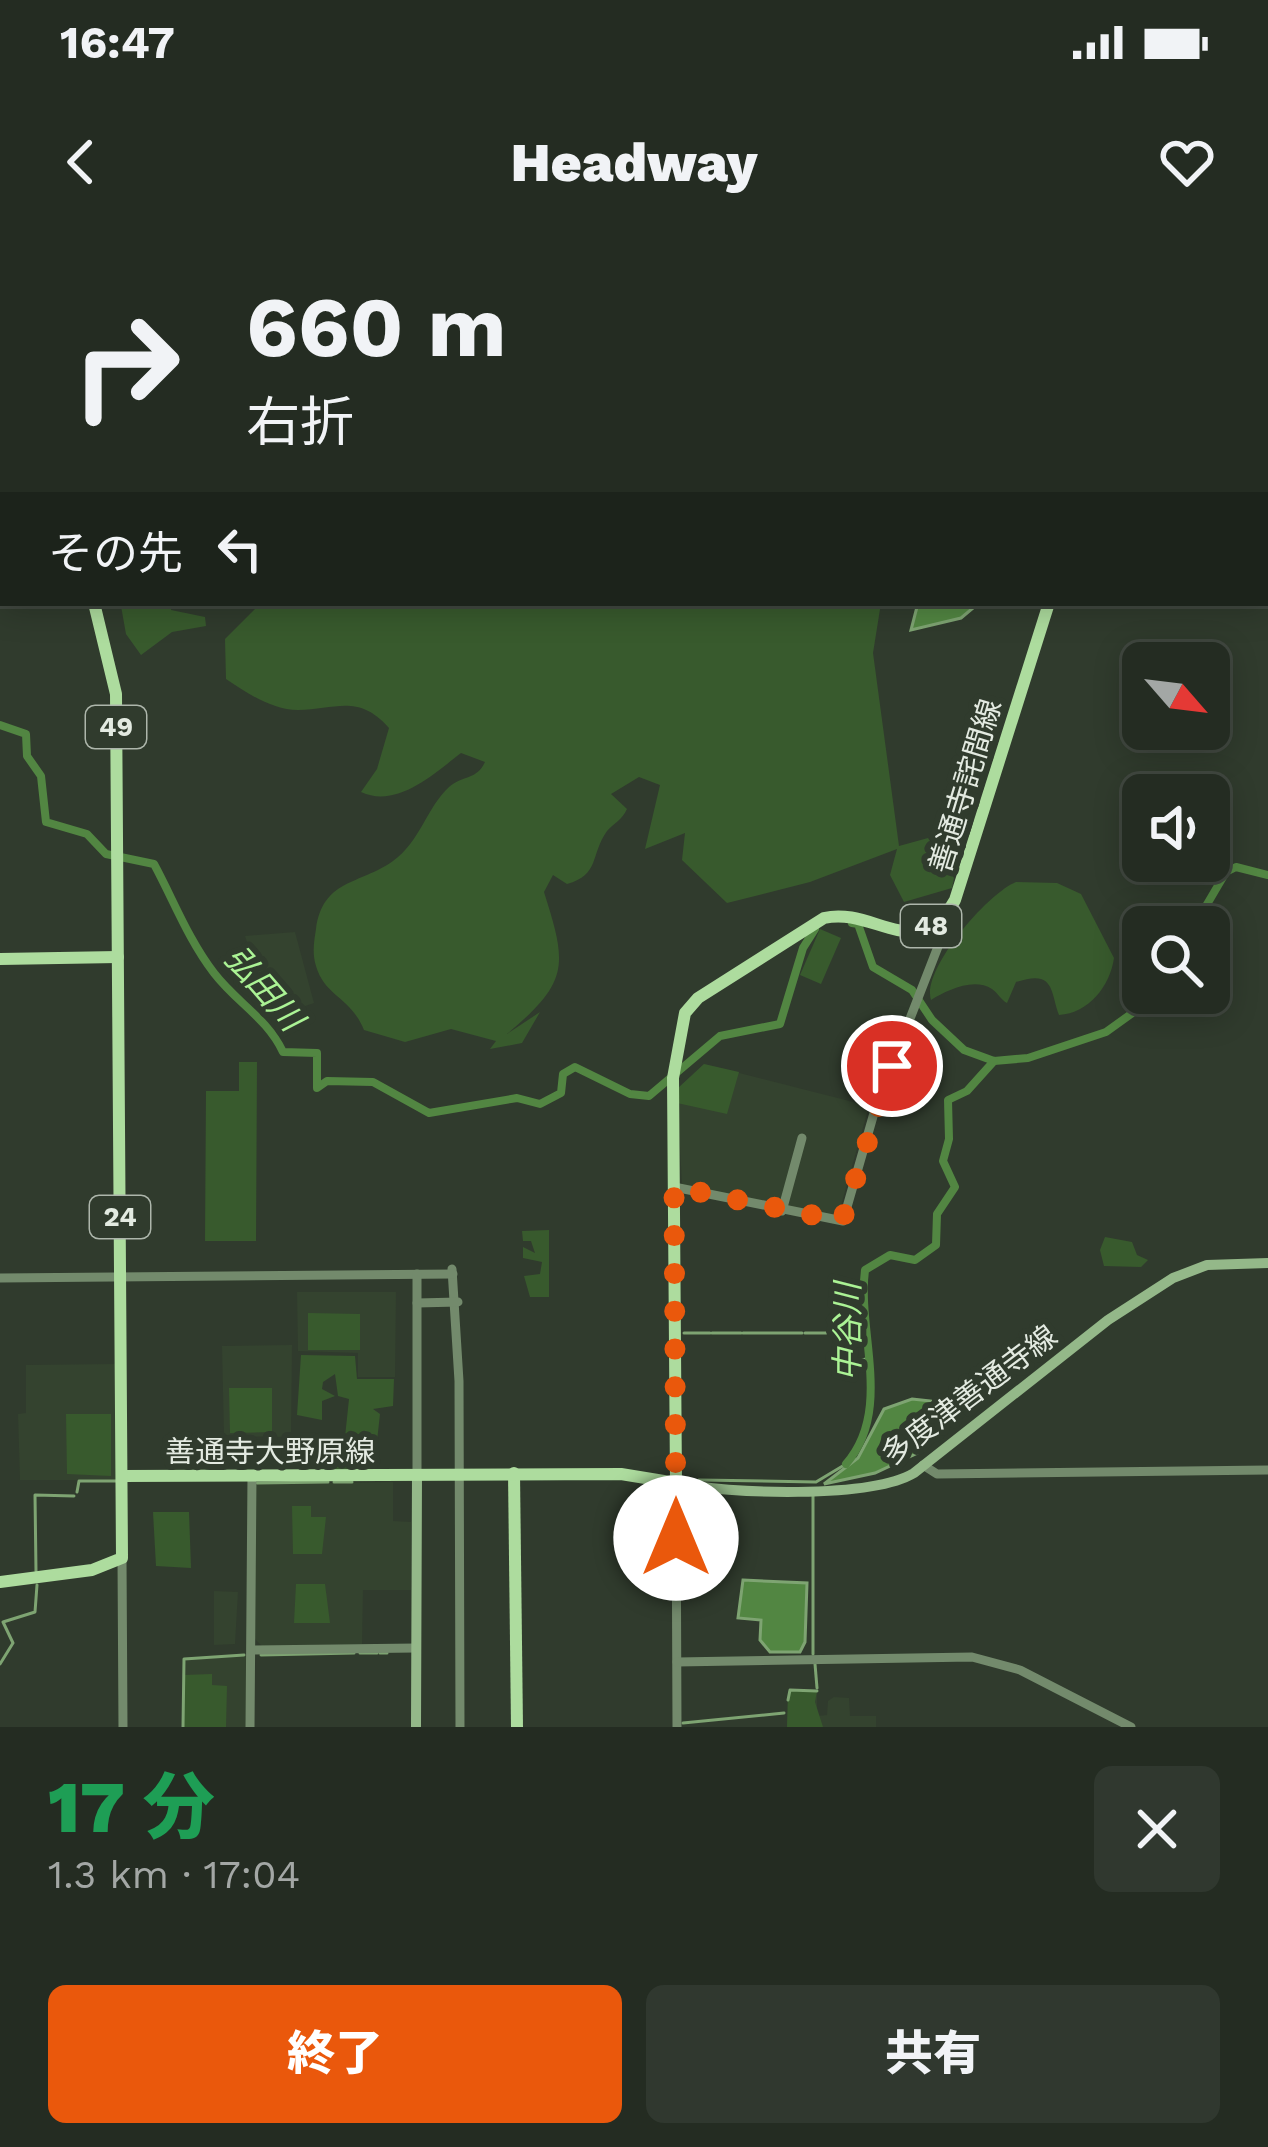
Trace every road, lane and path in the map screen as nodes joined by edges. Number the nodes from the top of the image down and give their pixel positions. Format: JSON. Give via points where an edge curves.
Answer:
{"nodes":[{"id":1,"x":95,"y":606,"type":"edge"},
{"id":2,"x":1048,"y":606,"type":"edge"},
{"id":3,"x":943,"y":926,"type":"junction"},
{"id":4,"x":118,"y":957,"type":"junction"},
{"id":5,"x":0,"y":959,"type":"edge"},
{"id":6,"x":802,"y":1138,"type":"dead end"},
{"id":7,"x":674,"y":1187,"type":"junction"},
{"id":8,"x":782,"y":1211,"type":"junction"},
{"id":9,"x":1268,"y":1263,"type":"edge"},
{"id":10,"x":417,"y":1274,"type":"junction"},
{"id":11,"x":0,"y":1278,"type":"edge"},
{"id":12,"x":120,"y":1278,"type":"junction"},
{"id":13,"x":458,"y":1302,"type":"junction"},
{"id":14,"x":417,"y":1303,"type":"junction"},
{"id":15,"x":923,"y":1465,"type":"junction"},
{"id":16,"x":1268,"y":1470,"type":"edge"},
{"id":17,"x":460,"y":1472,"type":"junction"},
{"id":18,"x":514,"y":1473,"type":"junction"},
{"id":19,"x":417,"y":1474,"type":"junction"},
{"id":20,"x":252,"y":1475,"type":"junction"},
{"id":21,"x":122,"y":1476,"type":"junction"},
{"id":22,"x":676,"y":1483,"type":"junction"},
{"id":23,"x":122,"y":1558,"type":"junction"},
{"id":24,"x":0,"y":1582,"type":"edge"},
{"id":25,"x":416,"y":1648,"type":"junction"},
{"id":26,"x":252,"y":1650,"type":"junction"},
{"id":27,"x":676,"y":1662,"type":"junction"},
{"id":28,"x":123,"y":1727,"type":"edge"},
{"id":29,"x":250,"y":1727,"type":"edge"},
{"id":30,"x":416,"y":1727,"type":"edge"},
{"id":31,"x":460,"y":1727,"type":"edge"},
{"id":32,"x":517,"y":1727,"type":"edge"},
{"id":33,"x":677,"y":1727,"type":"edge"},
{"id":34,"x":1131,"y":1727,"type":"edge"}],
"edges":[{"from":1,"to":4,"type":"main road","number":"49","via":[[116,694]]},
{"from":2,"to":3,"type":"main road","name":"善通寺詫間線","number":"48"},
{"from":3,"to":7,"type":"main road","number":"48","via":[[912,932],[842,915],[813,923],[687,1008],[673,1081]]},
{"from":3,"to":8,"type":"street","via":[[842,1221]]},
{"from":4,"to":5,"type":"main road"},
{"from":4,"to":12,"type":"main road","name":"善通寺大野原線","number":"24"},
{"from":6,"to":8,"type":"street"},
{"from":7,"to":8,"type":"street"},
{"from":7,"to":22,"type":"main road","number":"48"},
{"from":9,"to":15,"type":"main road","name":"多度津善通寺線","via":[[1208,1265],[1174,1278]]},
{"from":10,"to":12,"type":"street"},
{"from":10,"to":13,"type":"street","via":[[452,1272]]},
{"from":10,"to":14,"type":"street"},
{"from":11,"to":12,"type":"street"},
{"from":12,"to":21,"type":"main road","name":"善通寺大野原線","number":"24"},
{"from":13,"to":14,"type":"street"},
{"from":13,"to":17,"type":"street"},
{"from":14,"to":19,"type":"street"},
{"from":15,"to":16,"type":"street","via":[[937,1474]]},
{"from":15,"to":22,"type":"main road","name":"多度津善通寺線","via":[[896,1483],[859,1491]]},
{"from":17,"to":18,"type":"main road","name":"善通寺大野原線"},
{"from":17,"to":19,"type":"main road","name":"善通寺大野原線"},
{"from":17,"to":31,"type":"street"},
{"from":18,"to":22,"type":"main road","via":[[634,1474]]},
{"from":18,"to":32,"type":"main road"},
{"from":19,"to":20,"type":"main road","name":"善通寺大野原線"},
{"from":19,"to":25,"type":"main road"},
{"from":20,"to":21,"type":"main road","name":"善通寺大野原線"},
{"from":20,"to":26,"type":"street"},
{"from":21,"to":23,"type":"main road"},
{"from":22,"to":27,"type":"street"},
{"from":23,"to":24,"type":"main road"},
{"from":23,"to":28,"type":"street"},
{"from":25,"to":26,"type":"street"},
{"from":25,"to":30,"type":"main road"},
{"from":26,"to":29,"type":"street"},
{"from":27,"to":33,"type":"street"},
{"from":27,"to":34,"type":"street","via":[[972,1657],[1020,1670]]}]}
